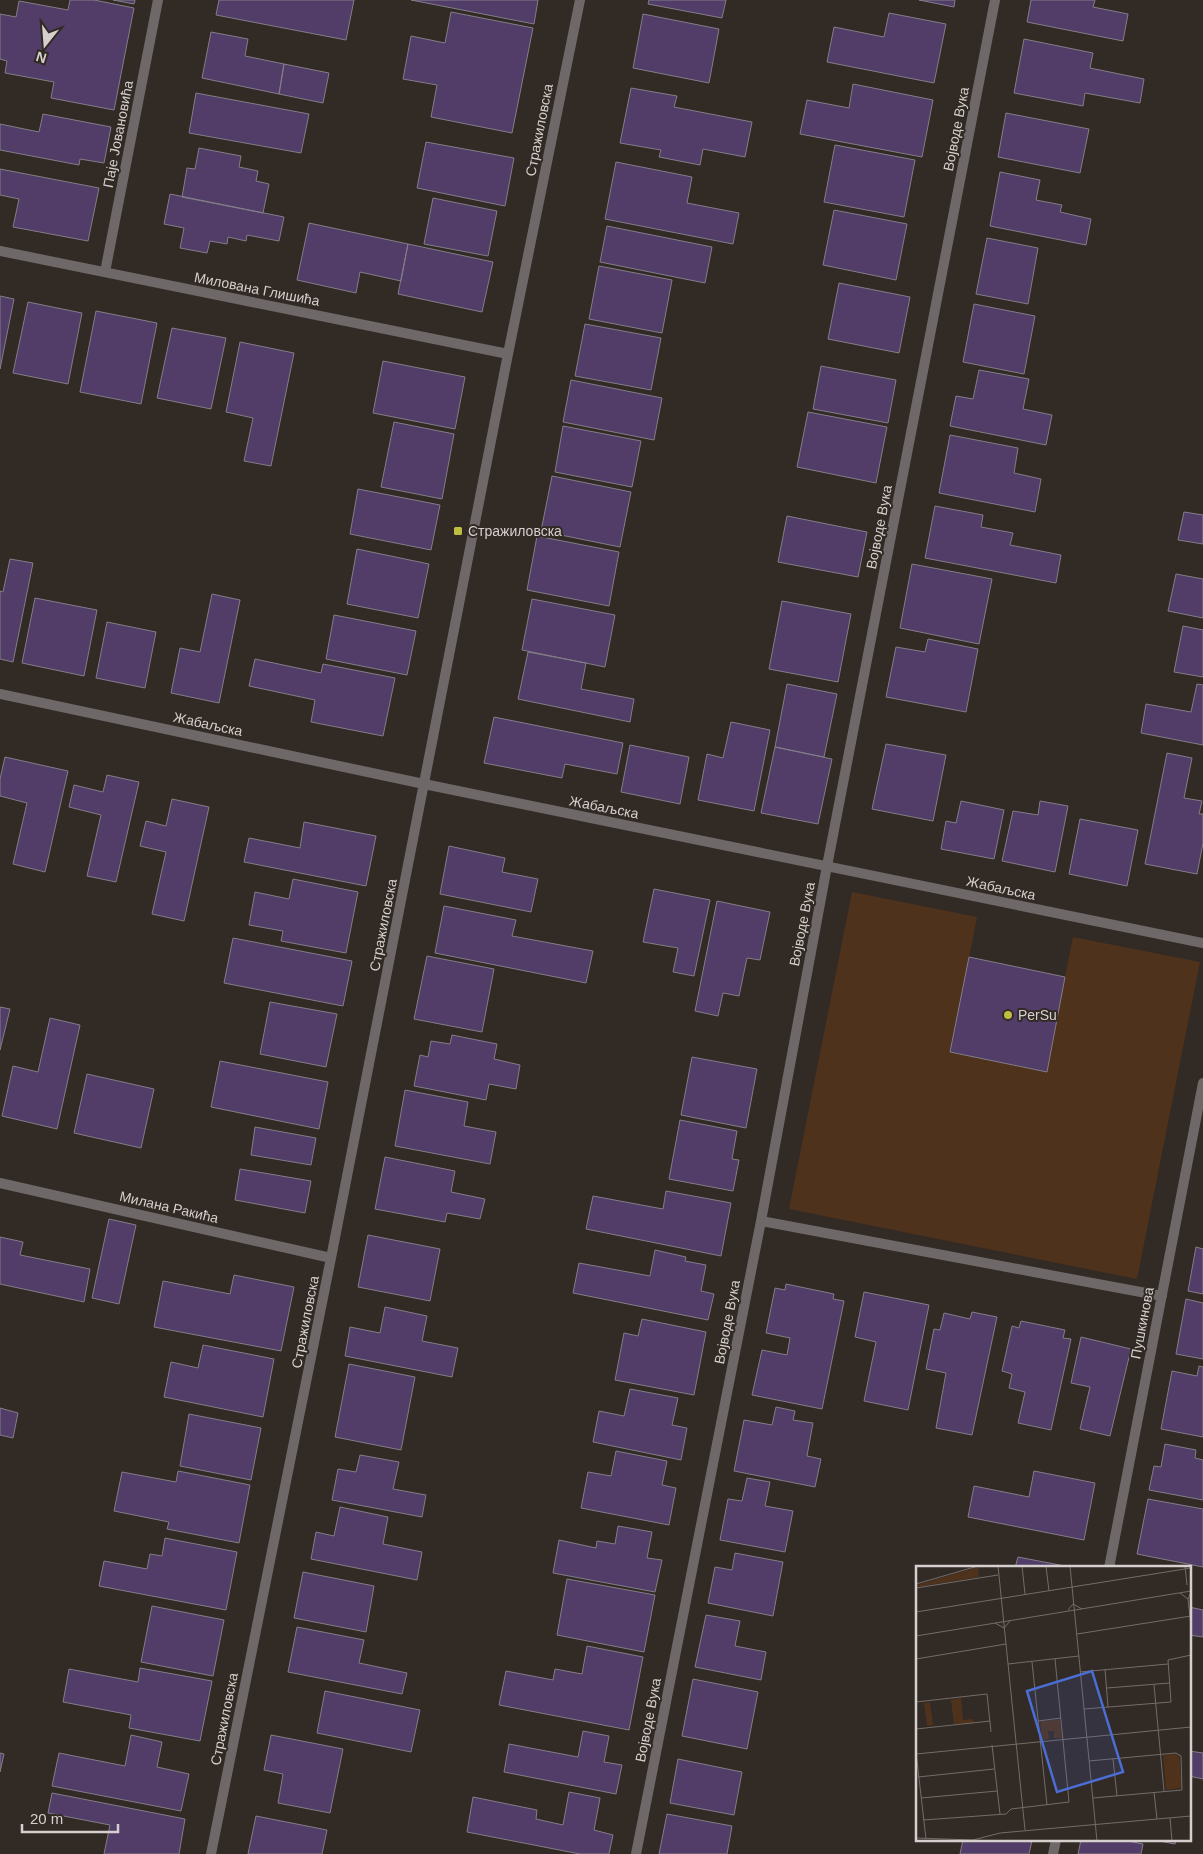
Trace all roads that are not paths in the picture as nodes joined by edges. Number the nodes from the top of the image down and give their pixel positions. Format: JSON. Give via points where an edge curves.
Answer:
{"nodes":[{"id":1,"x":158,"y":0,"type":"edge"},
{"id":2,"x":580,"y":0,"type":"edge"},
{"id":3,"x":995,"y":0,"type":"edge"},
{"id":4,"x":0,"y":251,"type":"edge"},
{"id":5,"x":105,"y":272,"type":"junction"},
{"id":6,"x":508,"y":354,"type":"junction"},
{"id":7,"x":0,"y":694,"type":"edge"},
{"id":8,"x":424,"y":784,"type":"junction"},
{"id":9,"x":827,"y":866,"type":"junction"},
{"id":10,"x":1203,"y":943,"type":"edge"},
{"id":11,"x":1203,"y":1083,"type":"edge"},
{"id":12,"x":0,"y":1183,"type":"edge"},
{"id":13,"x":760,"y":1221,"type":"junction"},
{"id":14,"x":332,"y":1258,"type":"junction"},
{"id":15,"x":1162,"y":1296,"type":"junction"},
{"id":16,"x":1109,"y":1566,"type":"edge"},
{"id":17,"x":211,"y":1854,"type":"edge"},
{"id":18,"x":636,"y":1854,"type":"edge"}],
"edges":[{"from":1,"to":5,"type":"street","name":"Паје Јовановића"},
{"from":2,"to":6,"type":"street","name":"Стражиловска"},
{"from":3,"to":9,"type":"street","name":"Војводе Вука"},
{"from":4,"to":5,"type":"street","name":"Милована Глишића"},
{"from":5,"to":6,"type":"street","name":"Милована Глишића"},
{"from":6,"to":8,"type":"street","name":"Стражиловска"},
{"from":7,"to":8,"type":"street","name":"Жабаљска"},
{"from":8,"to":9,"type":"street","name":"Жабаљска"},
{"from":8,"to":14,"type":"street","name":"Стражиловска"},
{"from":9,"to":10,"type":"street","name":"Жабаљска"},
{"from":9,"to":13,"type":"street","name":"Војводе Вука"},
{"from":11,"to":15,"type":"street","name":"Пушкинова"},
{"from":12,"to":14,"type":"street","name":"Милана Ракића"},
{"from":13,"to":15,"type":"street"},
{"from":13,"to":18,"type":"street","name":"Војводе Вука"},
{"from":14,"to":17,"type":"street","name":"Стражиловска"},
{"from":15,"to":16,"type":"street","name":"Пушкинова"}]}
